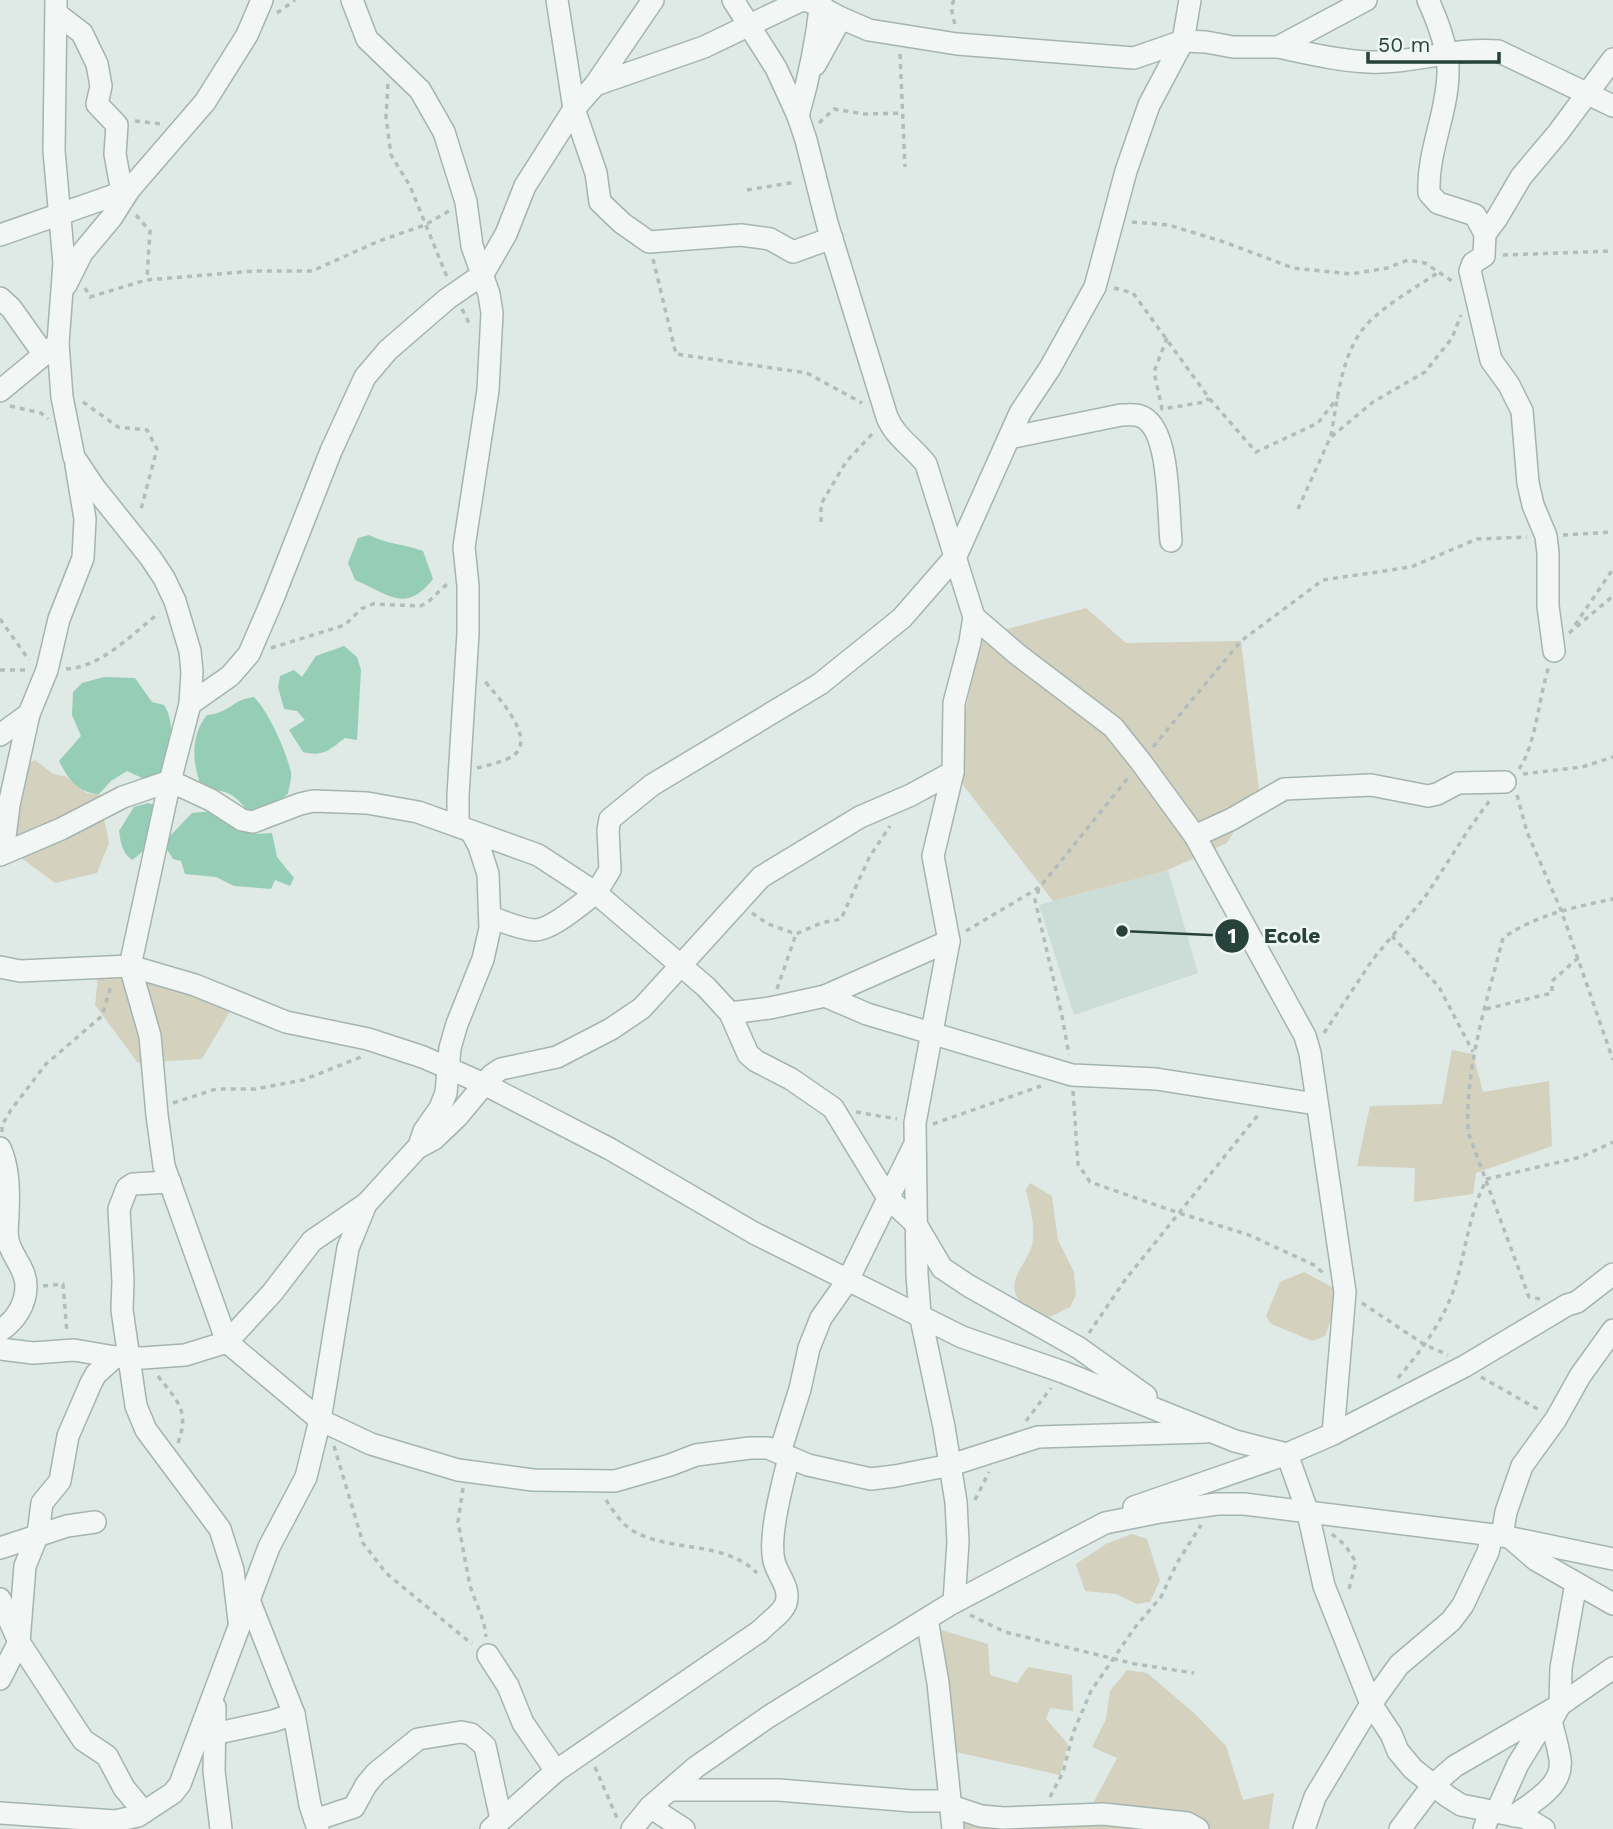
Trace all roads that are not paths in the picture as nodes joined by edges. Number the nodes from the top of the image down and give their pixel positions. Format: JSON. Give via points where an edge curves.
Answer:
{"nodes":[{"id":1,"x":262,"y":0,"type":"edge"},
{"id":2,"x":352,"y":0,"type":"edge"},
{"id":3,"x":556,"y":0,"type":"edge"},
{"id":4,"x":653,"y":0,"type":"edge"},
{"id":5,"x":733,"y":0,"type":"edge"},
{"id":6,"x":1190,"y":0,"type":"edge"},
{"id":7,"x":1366,"y":0,"type":"edge"},
{"id":8,"x":1428,"y":0,"type":"edge"},
{"id":9,"x":820,"y":3,"type":"edge"},
{"id":10,"x":56,"y":7,"type":"edge"},
{"id":11,"x":841,"y":18,"type":"junction"},
{"id":12,"x":750,"y":27,"type":"junction"},
{"id":13,"x":1183,"y":41,"type":"junction"},
{"id":14,"x":1278,"y":47,"type":"junction"},
{"id":15,"x":1446,"y":54,"type":"junction"},
{"id":16,"x":1613,"y":59,"type":"edge"},
{"id":17,"x":810,"y":73,"type":"junction"},
{"id":18,"x":595,"y":85,"type":"junction"},
{"id":19,"x":1588,"y":94,"type":"junction"},
{"id":20,"x":1613,"y":106,"type":"edge"},
{"id":21,"x":574,"y":109,"type":"junction"},
{"id":22,"x":797,"y":116,"type":"junction"},
{"id":23,"x":125,"y":191,"type":"junction"},
{"id":24,"x":60,"y":214,"type":"junction"},
{"id":25,"x":0,"y":234,"type":"edge"},
{"id":26,"x":1485,"y":234,"type":"junction"},
{"id":27,"x":832,"y":238,"type":"junction"},
{"id":28,"x":483,"y":274,"type":"junction"},
{"id":29,"x":62,"y":293,"type":"junction"},
{"id":30,"x":0,"y":298,"type":"edge"},
{"id":31,"x":50,"y":348,"type":"junction"},
{"id":32,"x":0,"y":391,"type":"edge"},
{"id":33,"x":1009,"y":438,"type":"junction"},
{"id":34,"x":73,"y":448,"type":"junction"},
{"id":35,"x":1171,"y":541,"type":"dead end"},
{"id":36,"x":956,"y":556,"type":"junction"},
{"id":37,"x":974,"y":617,"type":"junction"},
{"id":38,"x":1554,"y":651,"type":"road end"},
{"id":39,"x":190,"y":704,"type":"junction"},
{"id":40,"x":29,"y":715,"type":"junction"},
{"id":41,"x":0,"y":735,"type":"edge"},
{"id":42,"x":953,"y":772,"type":"junction"},
{"id":43,"x":1509,"y":779,"type":"road end"},
{"id":44,"x":170,"y":781,"type":"junction"},
{"id":45,"x":465,"y":829,"type":"junction"},
{"id":46,"x":1195,"y":836,"type":"junction"},
{"id":47,"x":1,"y":854,"type":"edge"},
{"id":48,"x":596,"y":893,"type":"junction"},
{"id":49,"x":491,"y":917,"type":"junction"},
{"id":50,"x":950,"y":941,"type":"junction"},
{"id":51,"x":123,"y":966,"type":"junction"},
{"id":52,"x":680,"y":966,"type":"junction"},
{"id":53,"x":0,"y":967,"type":"edge"},
{"id":54,"x":825,"y":996,"type":"junction"},
{"id":55,"x":730,"y":1013,"type":"junction"},
{"id":56,"x":932,"y":1033,"type":"junction"},
{"id":57,"x":449,"y":1068,"type":"junction"},
{"id":58,"x":484,"y":1084,"type":"junction"},
{"id":59,"x":1317,"y":1104,"type":"junction"},
{"id":60,"x":915,"y":1144,"type":"junction"},
{"id":61,"x":419,"y":1146,"type":"junction"},
{"id":62,"x":2,"y":1152,"type":"edge"},
{"id":63,"x":170,"y":1182,"type":"junction"},
{"id":64,"x":888,"y":1198,"type":"junction"},
{"id":65,"x":366,"y":1204,"type":"junction"},
{"id":66,"x":916,"y":1224,"type":"junction"},
{"id":67,"x":1613,"y":1274,"type":"edge"},
{"id":68,"x":848,"y":1280,"type":"junction"},
{"id":69,"x":920,"y":1314,"type":"junction"},
{"id":70,"x":1613,"y":1329,"type":"edge"},
{"id":71,"x":0,"y":1331,"type":"edge"},
{"id":72,"x":227,"y":1342,"type":"junction"},
{"id":73,"x":0,"y":1349,"type":"edge"},
{"id":74,"x":129,"y":1358,"type":"junction"},
{"id":75,"x":1173,"y":1415,"type":"junction"},
{"id":76,"x":326,"y":1423,"type":"junction"},
{"id":77,"x":1212,"y":1432,"type":"junction"},
{"id":78,"x":1333,"y":1434,"type":"junction"},
{"id":79,"x":784,"y":1454,"type":"junction"},
{"id":80,"x":1287,"y":1454,"type":"junction"},
{"id":81,"x":951,"y":1465,"type":"junction"},
{"id":82,"x":1308,"y":1513,"type":"junction"},
{"id":83,"x":95,"y":1522,"type":"dead end"},
{"id":84,"x":1105,"y":1523,"type":"junction"},
{"id":85,"x":38,"y":1534,"type":"junction"},
{"id":86,"x":1502,"y":1536,"type":"junction"},
{"id":87,"x":0,"y":1548,"type":"edge"},
{"id":88,"x":1613,"y":1559,"type":"edge"},
{"id":89,"x":1576,"y":1584,"type":"junction"},
{"id":90,"x":0,"y":1599,"type":"edge"},
{"id":91,"x":249,"y":1600,"type":"junction"},
{"id":92,"x":952,"y":1603,"type":"junction"},
{"id":93,"x":1613,"y":1604,"type":"edge"},
{"id":94,"x":927,"y":1619,"type":"junction"},
{"id":95,"x":240,"y":1624,"type":"junction"},
{"id":96,"x":10,"y":1648,"type":"edge"},
{"id":97,"x":488,"y":1655,"type":"road end"},
{"id":98,"x":1613,"y":1668,"type":"edge"},
{"id":99,"x":0,"y":1679,"type":"edge"},
{"id":100,"x":215,"y":1691,"type":"junction"},
{"id":101,"x":1371,"y":1704,"type":"junction"},
{"id":102,"x":1556,"y":1713,"type":"junction"},
{"id":103,"x":294,"y":1714,"type":"junction"},
{"id":104,"x":214,"y":1734,"type":"junction"},
{"id":105,"x":556,"y":1771,"type":"junction"},
{"id":106,"x":1433,"y":1785,"type":"junction"},
{"id":107,"x":670,"y":1790,"type":"junction"},
{"id":108,"x":950,"y":1804,"type":"junction"},
{"id":109,"x":650,"y":1807,"type":"junction"},
{"id":110,"x":144,"y":1812,"type":"junction"},
{"id":111,"x":0,"y":1813,"type":"edge"},
{"id":112,"x":1498,"y":1819,"type":"edge"},
{"id":113,"x":496,"y":1824,"type":"edge"},
{"id":114,"x":316,"y":1825,"type":"edge"},
{"id":115,"x":221,"y":1829,"type":"edge"},
{"id":116,"x":633,"y":1829,"type":"edge"},
{"id":117,"x":684,"y":1829,"type":"edge"},
{"id":118,"x":953,"y":1829,"type":"edge"},
{"id":119,"x":1198,"y":1829,"type":"edge"},
{"id":120,"x":1304,"y":1829,"type":"edge"},
{"id":121,"x":1400,"y":1829,"type":"edge"},
{"id":122,"x":1544,"y":1829,"type":"edge"}],
"edges":[{"from":1,"to":23,"type":"street","via":[[247,35],[205,102]]},
{"from":2,"to":28,"type":"street","via":[[367,39],[420,90],[444,132]]},
{"from":3,"to":21,"type":"street"},
{"from":4,"to":18,"type":"street"},
{"from":5,"to":12,"type":"street"},
{"from":6,"to":13,"type":"street"},
{"from":7,"to":14,"type":"street"},
{"from":8,"to":15,"type":"street"},
{"from":9,"to":11,"type":"street"},
{"from":9,"to":12,"type":"street","via":[[802,0]]},
{"from":9,"to":17,"type":"street"},
{"from":10,"to":23,"type":"street","via":[[86,40],[97,64],[101,86],[97,104],[117,125],[116,154]]},
{"from":10,"to":24,"type":"street","via":[[54,151]]},
{"from":11,"to":13,"type":"street","via":[[869,30],[960,44],[1134,58]]},
{"from":11,"to":17,"type":"street"},
{"from":12,"to":18,"type":"street"},
{"from":12,"to":22,"type":"street","via":[[776,68]]},
{"from":13,"to":14,"type":"street"},
{"from":13,"to":33,"type":"street","via":[[1149,105],[1095,288]]},
{"from":14,"to":15,"type":"street","via":[[1368,62]]},
{"from":15,"to":19,"type":"street","via":[[1498,51]]},
{"from":15,"to":26,"type":"street","via":[[1446,93],[1429,163],[1429,193],[1438,203],[1475,215]]},
{"from":16,"to":19,"type":"street"},
{"from":17,"to":22,"type":"street"},
{"from":18,"to":21,"type":"street"},
{"from":19,"to":20,"type":"street"},
{"from":19,"to":26,"type":"street","via":[[1521,177]]},
{"from":21,"to":27,"type":"street","via":[[596,173],[600,202],[649,242],[741,234],[769,239],[793,252]]},
{"from":21,"to":28,"type":"street","via":[[524,186],[506,234]]},
{"from":22,"to":27,"type":"street"},
{"from":23,"to":24,"type":"street"},
{"from":23,"to":29,"type":"street","via":[[82,253]]},
{"from":24,"to":25,"type":"street"},
{"from":24,"to":29,"type":"street"},
{"from":26,"to":38,"type":"street","via":[[1484,256],[1471,266],[1491,360],[1522,411],[1528,483],[1546,536]]},
{"from":27,"to":36,"type":"street","via":[[887,417],[926,464]]},
{"from":28,"to":39,"type":"street","via":[[388,350],[365,377],[248,654],[230,676]]},
{"from":28,"to":45,"type":"street","via":[[491,337],[488,390],[464,547],[468,586],[458,781]]},
{"from":29,"to":31,"type":"street"},
{"from":30,"to":31,"type":"street"},
{"from":31,"to":32,"type":"street"},
{"from":31,"to":34,"type":"street"},
{"from":33,"to":35,"type":"street","via":[[1121,415],[1135,414],[1148,420],[1163,452]]},
{"from":33,"to":36,"type":"street"},
{"from":34,"to":39,"type":"street","via":[[94,487],[164,578],[175,601],[190,651]]},
{"from":34,"to":40,"type":"street","via":[[85,519],[83,558]]},
{"from":36,"to":37,"type":"street"},
{"from":36,"to":48,"type":"street","via":[[902,618],[820,684],[652,785],[610,819],[610,870]]},
{"from":37,"to":42,"type":"street","via":[[954,703]]},
{"from":37,"to":46,"type":"street","via":[[1113,727]]},
{"from":39,"to":44,"type":"street"},
{"from":40,"to":41,"type":"street"},
{"from":40,"to":47,"type":"street"},
{"from":42,"to":50,"type":"street","via":[[933,856]]},
{"from":42,"to":52,"type":"street","via":[[860,817],[761,877]]},
{"from":43,"to":46,"type":"street","via":[[1458,783],[1428,796],[1371,785],[1284,789]]},
{"from":44,"to":45,"type":"street","via":[[253,822],[300,804],[334,800],[402,808]]},
{"from":44,"to":47,"type":"street","via":[[123,797]]},
{"from":44,"to":51,"type":"street"},
{"from":45,"to":48,"type":"street","via":[[538,855]]},
{"from":45,"to":49,"type":"street","via":[[479,846],[488,874]]},
{"from":46,"to":59,"type":"street","via":[[1299,1021],[1310,1053]]},
{"from":48,"to":49,"type":"street","via":[[538,930]]},
{"from":48,"to":52,"type":"street"},
{"from":49,"to":57,"type":"street","via":[[483,960],[450,1048]]},
{"from":50,"to":54,"type":"street"},
{"from":50,"to":56,"type":"street"},
{"from":51,"to":53,"type":"street","via":[[20,971]]},
{"from":51,"to":57,"type":"street","via":[[195,985],[286,1021],[388,1045]]},
{"from":51,"to":63,"type":"street","via":[[150,1036],[161,1152]]},
{"from":52,"to":55,"type":"street"},
{"from":52,"to":58,"type":"street","via":[[642,1008],[611,1029],[557,1057],[501,1069]]},
{"from":54,"to":55,"type":"street"},
{"from":54,"to":56,"type":"street"},
{"from":55,"to":64,"type":"street","via":[[748,1054],[832,1108]]},
{"from":56,"to":59,"type":"street","via":[[1072,1075],[1156,1079]]},
{"from":56,"to":60,"type":"street"},
{"from":57,"to":58,"type":"street"},
{"from":57,"to":61,"type":"street","via":[[446,1093]]},
{"from":58,"to":61,"type":"street","via":[[434,1139]]},
{"from":58,"to":68,"type":"street"},
{"from":59,"to":78,"type":"street","via":[[1345,1292]]},
{"from":60,"to":64,"type":"street"},
{"from":60,"to":66,"type":"street"},
{"from":61,"to":65,"type":"street"},
{"from":62,"to":71,"type":"street","via":[[8,1185],[8,1238],[26,1286],[15,1319]]},
{"from":63,"to":72,"type":"street"},
{"from":63,"to":74,"type":"street","via":[[133,1184],[119,1209],[122,1310]]},
{"from":64,"to":66,"type":"street"},
{"from":64,"to":68,"type":"street"},
{"from":65,"to":72,"type":"street","via":[[312,1241],[254,1316]]},
{"from":65,"to":76,"type":"street","via":[[348,1248]]},
{"from":66,"to":69,"type":"street"},
{"from":66,"to":75,"type":"street","via":[[942,1268],[1079,1348]]},
{"from":67,"to":78,"type":"street","via":[[1577,1302],[1465,1367]]},
{"from":68,"to":69,"type":"street"},
{"from":68,"to":79,"type":"street","via":[[821,1318],[809,1348]]},
{"from":69,"to":75,"type":"street","via":[[962,1337]]},
{"from":69,"to":81,"type":"street"},
{"from":70,"to":86,"type":"street","via":[[1522,1466]]},
{"from":72,"to":74,"type":"street","via":[[185,1354]]},
{"from":72,"to":76,"type":"street"},
{"from":73,"to":74,"type":"street","via":[[33,1353],[74,1350]]},
{"from":74,"to":85,"type":"street","via":[[96,1374],[68,1436],[63,1474],[42,1503]]},
{"from":74,"to":95,"type":"street","via":[[141,1423],[220,1529],[233,1570]]},
{"from":75,"to":77,"type":"street"},
{"from":76,"to":79,"type":"street","via":[[371,1444],[466,1472],[533,1480],[615,1481],[696,1455],[750,1448]]},
{"from":76,"to":91,"type":"street"},
{"from":77,"to":80,"type":"street"},
{"from":77,"to":81,"type":"street","via":[[1038,1437]]},
{"from":78,"to":80,"type":"street"},
{"from":79,"to":81,"type":"street","via":[[808,1465],[871,1479]]},
{"from":79,"to":105,"type":"street","via":[[773,1548],[786,1590],[782,1609],[760,1631]]},
{"from":80,"to":82,"type":"street"},
{"from":80,"to":84,"type":"street","via":[[1140,1504]]},
{"from":81,"to":92,"type":"street","via":[[958,1542]]},
{"from":82,"to":84,"type":"street","via":[[1217,1504]]},
{"from":82,"to":86,"type":"street"},
{"from":82,"to":101,"type":"street","via":[[1325,1586]]},
{"from":83,"to":85,"type":"street"},
{"from":84,"to":92,"type":"street"},
{"from":85,"to":87,"type":"street"},
{"from":85,"to":96,"type":"street","via":[[25,1566]]},
{"from":86,"to":88,"type":"street"},
{"from":86,"to":89,"type":"street"},
{"from":86,"to":101,"type":"street","via":[[1488,1552],[1451,1621],[1399,1665]]},
{"from":89,"to":93,"type":"street"},
{"from":89,"to":102,"type":"street"},
{"from":90,"to":96,"type":"street"},
{"from":91,"to":95,"type":"street"},
{"from":91,"to":103,"type":"street"},
{"from":92,"to":94,"type":"street"},
{"from":94,"to":107,"type":"street","via":[[768,1717]]},
{"from":94,"to":108,"type":"street"},
{"from":95,"to":100,"type":"street"},
{"from":96,"to":99,"type":"street"},
{"from":96,"to":110,"type":"street","via":[[82,1740],[107,1756]]},
{"from":97,"to":105,"type":"street","via":[[508,1686],[523,1723]]},
{"from":98,"to":102,"type":"street"},
{"from":100,"to":104,"type":"street"},
{"from":100,"to":110,"type":"street","via":[[180,1784]]},
{"from":101,"to":106,"type":"street","via":[[1398,1751]]},
{"from":101,"to":120,"type":"street","via":[[1315,1797]]},
{"from":102,"to":106,"type":"street","via":[[1455,1766]]},
{"from":102,"to":112,"type":"street","via":[[1518,1764]]},
{"from":102,"to":112,"type":"street","via":[[1561,1762],[1551,1788]]},
{"from":103,"to":104,"type":"street"},
{"from":103,"to":114,"type":"street"},
{"from":104,"to":115,"type":"street"},
{"from":105,"to":113,"type":"street"},
{"from":106,"to":112,"type":"street","via":[[1461,1805]]},
{"from":106,"to":121,"type":"street"},
{"from":107,"to":108,"type":"street","via":[[779,1790]]},
{"from":107,"to":109,"type":"street"},
{"from":108,"to":118,"type":"street"},
{"from":108,"to":119,"type":"street","via":[[981,1816],[1103,1814],[1187,1823]]},
{"from":109,"to":116,"type":"street"},
{"from":109,"to":117,"type":"street"},
{"from":110,"to":111,"type":"street","via":[[115,1821]]},
{"from":112,"to":122,"type":"street","via":[[1526,1818]]},
{"from":113,"to":114,"type":"street","via":[[485,1746],[461,1732],[418,1739],[376,1773],[354,1807]]}]}
